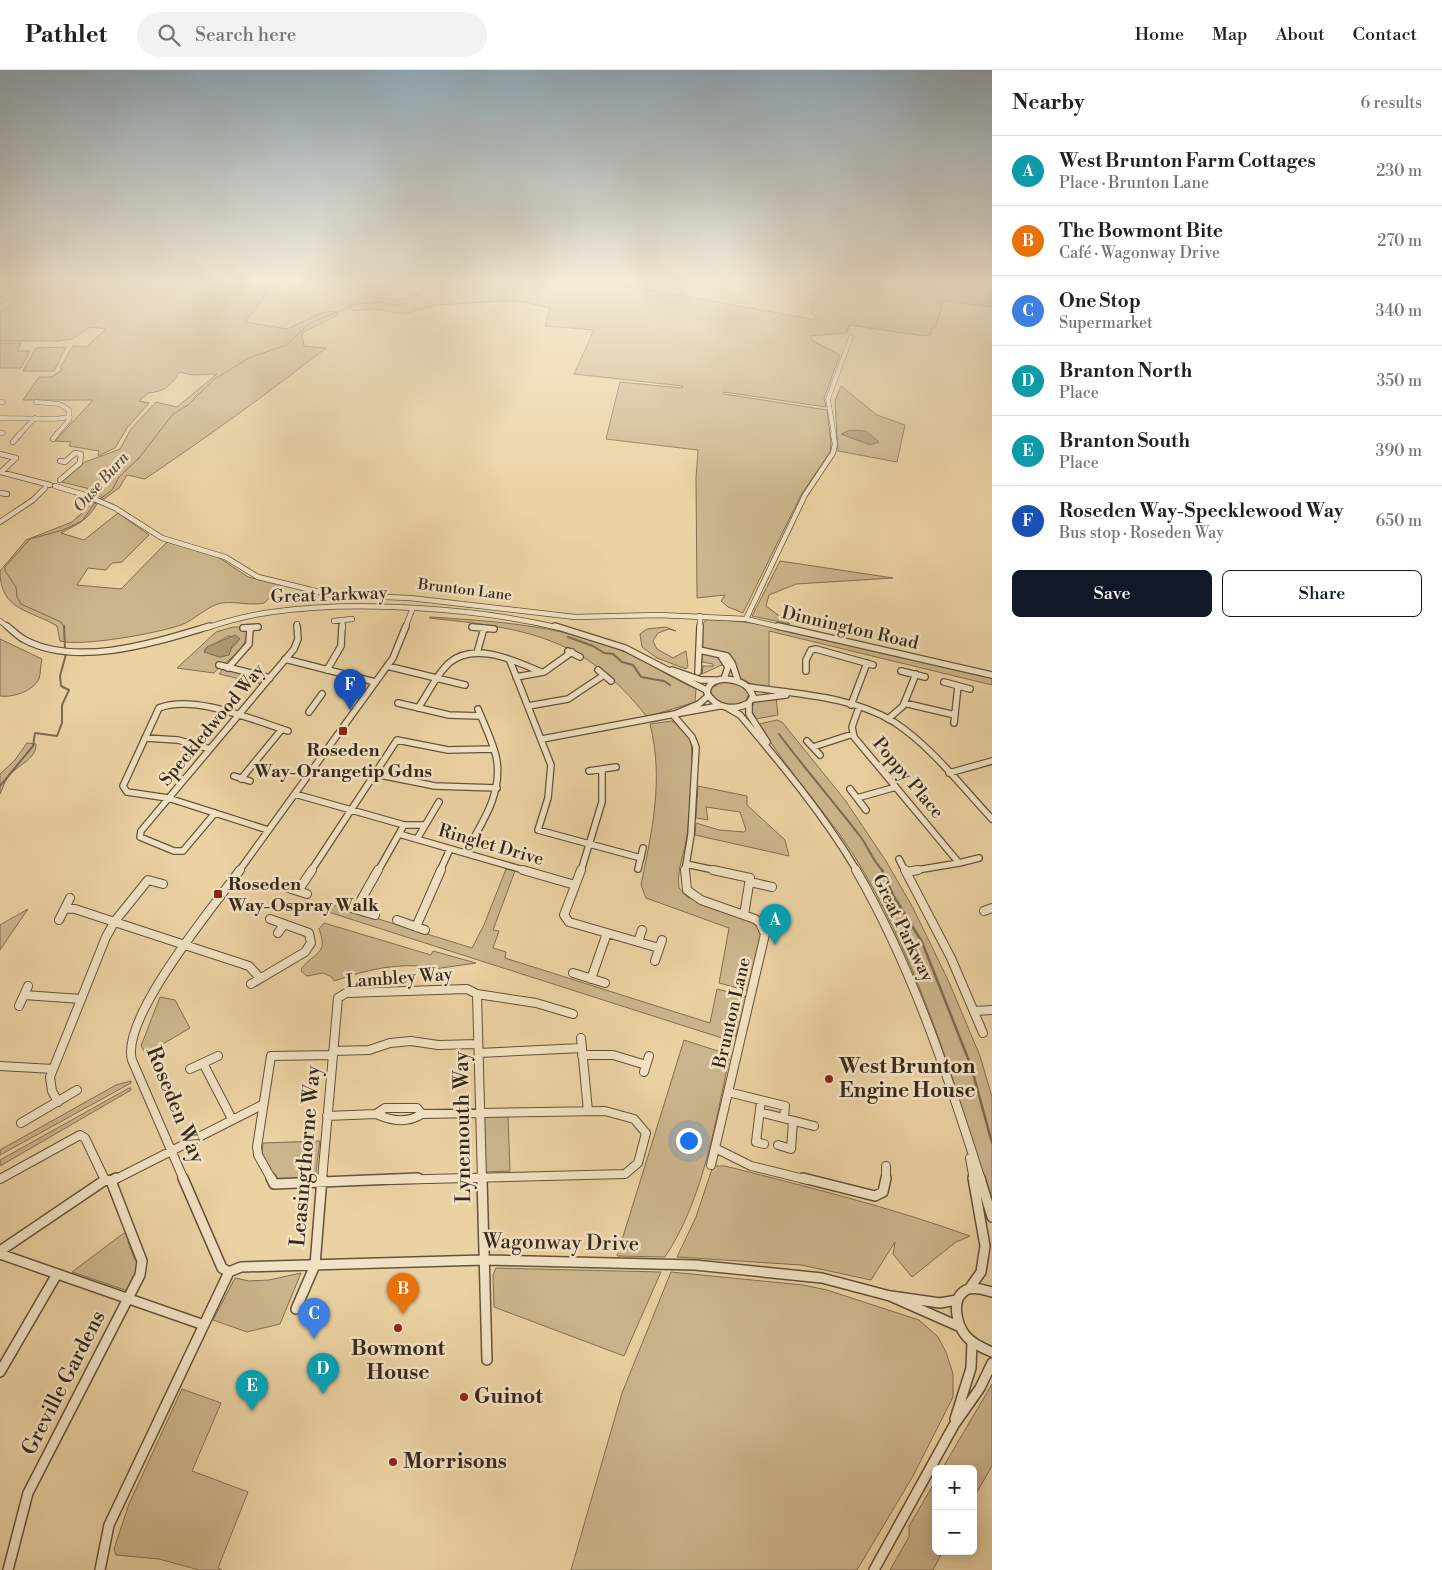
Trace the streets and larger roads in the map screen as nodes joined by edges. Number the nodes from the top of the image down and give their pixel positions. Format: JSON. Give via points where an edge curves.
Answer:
{"nodes":[{"id":1,"x":845,"y":353,"type":"edge"},
{"id":2,"x":36,"y":402,"type":"dead end"},
{"id":3,"x":0,"y":418,"type":"edge"},
{"id":4,"x":35,"y":418,"type":"junction"},
{"id":5,"x":70,"y":418,"type":"junction"},
{"id":6,"x":50,"y":432,"type":"dead end"},
{"id":7,"x":58,"y":433,"type":"junction"},
{"id":8,"x":19,"y":436,"type":"junction"},
{"id":9,"x":28,"y":437,"type":"dead end"},
{"id":10,"x":53,"y":438,"type":"dead end"},
{"id":11,"x":13,"y":442,"type":"dead end"},
{"id":12,"x":68,"y":449,"type":"dead end"},
{"id":13,"x":75,"y":453,"type":"junction"},
{"id":14,"x":0,"y":454,"type":"edge"},
{"id":15,"x":60,"y":461,"type":"dead end"},
{"id":16,"x":0,"y":472,"type":"edge"},
{"id":17,"x":51,"y":487,"type":"junction"},
{"id":18,"x":0,"y":493,"type":"edge"},
{"id":19,"x":7,"y":494,"type":"dead end"},
{"id":20,"x":0,"y":522,"type":"edge"},
{"id":21,"x":412,"y":610,"type":"junction"},
{"id":22,"x":700,"y":616,"type":"junction"},
{"id":23,"x":352,"y":619,"type":"dead end"},
{"id":24,"x":746,"y":619,"type":"junction"},
{"id":25,"x":342,"y":620,"type":"junction"},
{"id":26,"x":334,"y":621,"type":"dead end"},
{"id":27,"x":0,"y":622,"type":"edge"},
{"id":28,"x":298,"y":624,"type":"dead end"},
{"id":29,"x":258,"y":627,"type":"dead end"},
{"id":30,"x":472,"y":627,"type":"dead end"},
{"id":31,"x":243,"y":628,"type":"dead end"},
{"id":32,"x":250,"y":628,"type":"junction"},
{"id":33,"x":484,"y":628,"type":"junction"},
{"id":34,"x":494,"y":629,"type":"dead end"},
{"id":35,"x":56,"y":649,"type":"joint"},
{"id":36,"x":699,"y":650,"type":"junction"},
{"id":37,"x":716,"y":653,"type":"junction"},
{"id":38,"x":477,"y":654,"type":"junction"},
{"id":39,"x":580,"y":657,"type":"dead end"},
{"id":40,"x":285,"y":659,"type":"junction"},
{"id":41,"x":510,"y":661,"type":"junction"},
{"id":42,"x":219,"y":665,"type":"dead end"},
{"id":43,"x":387,"y":666,"type":"junction"},
{"id":44,"x":664,"y":667,"type":"junction"},
{"id":45,"x":228,"y":668,"type":"junction"},
{"id":46,"x":327,"y":670,"type":"junction"},
{"id":47,"x":598,"y":670,"type":"dead end"},
{"id":48,"x":806,"y":671,"type":"dead end"},
{"id":49,"x":901,"y":671,"type":"dead end"},
{"id":50,"x":542,"y":672,"type":"junction"},
{"id":51,"x":698,"y":672,"type":"dead end"},
{"id":52,"x":916,"y":674,"type":"junction"},
{"id":53,"x":604,"y":675,"type":"junction"},
{"id":54,"x":992,"y":675,"type":"edge"},
{"id":55,"x":516,"y":677,"type":"junction"},
{"id":56,"x":925,"y":677,"type":"dead end"},
{"id":57,"x":270,"y":678,"type":"junction"},
{"id":58,"x":438,"y":678,"type":"junction"},
{"id":59,"x":724,"y":679,"type":"junction"},
{"id":60,"x":716,"y":680,"type":"junction"},
{"id":61,"x":611,"y":681,"type":"dead end"},
{"id":62,"x":738,"y":681,"type":"junction"},
{"id":63,"x":375,"y":682,"type":"junction"},
{"id":64,"x":944,"y":682,"type":"dead end"},
{"id":65,"x":465,"y":685,"type":"dead end"},
{"id":66,"x":958,"y":686,"type":"junction"},
{"id":67,"x":749,"y":687,"type":"junction"},
{"id":68,"x":970,"y":689,"type":"dead end"},
{"id":69,"x":707,"y":693,"type":"junction"},
{"id":70,"x":322,"y":694,"type":"dead end"},
{"id":71,"x":794,"y":694,"type":"junction"},
{"id":72,"x":751,"y":701,"type":"junction"},
{"id":73,"x":398,"y":703,"type":"dead end"},
{"id":74,"x":904,"y":703,"type":"junction"},
{"id":75,"x":851,"y":704,"type":"junction"},
{"id":76,"x":528,"y":706,"type":"junction"},
{"id":77,"x":719,"y":706,"type":"junction"},
{"id":78,"x":859,"y":707,"type":"junction"},
{"id":79,"x":418,"y":708,"type":"junction"},
{"id":80,"x":728,"y":708,"type":"junction"},
{"id":81,"x":478,"y":709,"type":"dead end"},
{"id":82,"x":309,"y":712,"type":"dead end"},
{"id":83,"x":674,"y":714,"type":"junction"},
{"id":84,"x":955,"y":715,"type":"junction"},
{"id":85,"x":237,"y":716,"type":"junction"},
{"id":86,"x":481,"y":716,"type":"junction"},
{"id":87,"x":888,"y":720,"type":"junction"},
{"id":88,"x":954,"y":722,"type":"dead end"},
{"id":89,"x":853,"y":734,"type":"junction"},
{"id":90,"x":145,"y":738,"type":"junction"},
{"id":91,"x":542,"y":739,"type":"junction"},
{"id":92,"x":807,"y":741,"type":"dead end"},
{"id":93,"x":813,"y":747,"type":"junction"},
{"id":94,"x":210,"y":749,"type":"junction"},
{"id":95,"x":493,"y":749,"type":"junction"},
{"id":96,"x":820,"y":755,"type":"dead end"},
{"id":97,"x":497,"y":758,"type":"joint"},
{"id":98,"x":778,"y":760,"type":"junction"},
{"id":99,"x":992,"y":761,"type":"edge"},
{"id":100,"x":616,"y":767,"type":"dead end"},
{"id":101,"x":602,"y":769,"type":"junction"},
{"id":102,"x":589,"y":771,"type":"dead end"},
{"id":103,"x":949,"y":773,"type":"junction"},
{"id":104,"x":375,"y":774,"type":"junction"},
{"id":105,"x":234,"y":776,"type":"dead end"},
{"id":106,"x":241,"y":779,"type":"junction"},
{"id":107,"x":250,"y":781,"type":"dead end"},
{"id":108,"x":896,"y":787,"type":"junction"},
{"id":109,"x":497,"y":788,"type":"junction"},
{"id":110,"x":850,"y":789,"type":"dead end"},
{"id":111,"x":295,"y":794,"type":"junction"},
{"id":112,"x":168,"y":798,"type":"junction"},
{"id":113,"x":857,"y":798,"type":"junction"},
{"id":114,"x":439,"y":802,"type":"dead end"},
{"id":115,"x":351,"y":810,"type":"junction"},
{"id":116,"x":866,"y":810,"type":"dead end"},
{"id":117,"x":215,"y":813,"type":"junction"},
{"id":118,"x":992,"y":819,"type":"edge"},
{"id":119,"x":404,"y":825,"type":"junction"},
{"id":120,"x":425,"y":825,"type":"junction"},
{"id":121,"x":268,"y":830,"type":"junction"},
{"id":122,"x":399,"y":834,"type":"junction"},
{"id":123,"x":417,"y":839,"type":"junction"},
{"id":124,"x":589,"y":844,"type":"junction"},
{"id":125,"x":643,"y":848,"type":"dead end"},
{"id":126,"x":450,"y":849,"type":"junction"},
{"id":127,"x":465,"y":853,"type":"junction"},
{"id":128,"x":641,"y":858,"type":"junction"},
{"id":129,"x":979,"y":858,"type":"dead end"},
{"id":130,"x":899,"y":859,"type":"dead end"},
{"id":131,"x":959,"y":863,"type":"junction"},
{"id":132,"x":686,"y":864,"type":"junction"},
{"id":133,"x":638,"y":869,"type":"dead end"},
{"id":134,"x":906,"y":872,"type":"junction"},
{"id":135,"x":750,"y":882,"type":"junction"},
{"id":136,"x":163,"y":884,"type":"dead end"},
{"id":137,"x":575,"y":885,"type":"junction"},
{"id":138,"x":285,"y":887,"type":"dead end"},
{"id":139,"x":772,"y":887,"type":"dead end"},
{"id":140,"x":298,"y":891,"type":"junction"},
{"id":141,"x":307,"y":894,"type":"dead end"},
{"id":142,"x":70,"y":898,"type":"dead end"},
{"id":143,"x":66,"y":908,"type":"junction"},
{"id":144,"x":992,"y":908,"type":"edge"},
{"id":145,"x":984,"y":910,"type":"dead end"},
{"id":146,"x":375,"y":915,"type":"dead end"},
{"id":147,"x":744,"y":915,"type":"junction"},
{"id":148,"x":270,"y":919,"type":"dead end"},
{"id":149,"x":59,"y":920,"type":"dead end"},
{"id":150,"x":397,"y":920,"type":"dead end"},
{"id":151,"x":115,"y":922,"type":"junction"},
{"id":152,"x":284,"y":924,"type":"junction"},
{"id":153,"x":416,"y":927,"type":"junction"},
{"id":154,"x":426,"y":930,"type":"dead end"},
{"id":155,"x":642,"y":930,"type":"dead end"},
{"id":156,"x":278,"y":933,"type":"dead end"},
{"id":157,"x":607,"y":933,"type":"junction"},
{"id":158,"x":662,"y":940,"type":"dead end"},
{"id":159,"x":638,"y":942,"type":"junction"},
{"id":160,"x":186,"y":945,"type":"junction"},
{"id":161,"x":659,"y":948,"type":"junction"},
{"id":162,"x":656,"y":961,"type":"dead end"},
{"id":163,"x":573,"y":973,"type":"dead end"},
{"id":164,"x":260,"y":978,"type":"junction"},
{"id":165,"x":590,"y":979,"type":"junction"},
{"id":166,"x":605,"y":983,"type":"dead end"},
{"id":167,"x":251,"y":984,"type":"dead end"},
{"id":168,"x":28,"y":986,"type":"dead end"},
{"id":169,"x":477,"y":994,"type":"junction"},
{"id":170,"x":24,"y":995,"type":"junction"},
{"id":171,"x":81,"y":999,"type":"junction"},
{"id":172,"x":19,"y":1006,"type":"dead end"},
{"id":173,"x":974,"y":1010,"type":"junction"},
{"id":174,"x":992,"y":1010,"type":"edge"},
{"id":175,"x":573,"y":1014,"type":"dead end"},
{"id":176,"x":983,"y":1033,"type":"dead end"},
{"id":177,"x":581,"y":1038,"type":"dead end"},
{"id":178,"x":479,"y":1048,"type":"junction"},
{"id":179,"x":582,"y":1051,"type":"junction"},
{"id":180,"x":333,"y":1053,"type":"junction"},
{"id":181,"x":218,"y":1056,"type":"dead end"},
{"id":182,"x":649,"y":1056,"type":"dead end"},
{"id":183,"x":203,"y":1063,"type":"junction"},
{"id":184,"x":0,"y":1066,"type":"edge"},
{"id":185,"x":53,"y":1069,"type":"junction"},
{"id":186,"x":190,"y":1069,"type":"dead end"},
{"id":187,"x":77,"y":1090,"type":"dead end"},
{"id":188,"x":728,"y":1092,"type":"junction"},
{"id":189,"x":761,"y":1100,"type":"junction"},
{"id":190,"x":58,"y":1102,"type":"junction"},
{"id":191,"x":262,"y":1105,"type":"junction"},
{"id":192,"x":588,"y":1111,"type":"junction"},
{"id":193,"x":480,"y":1112,"type":"junction"},
{"id":194,"x":760,"y":1112,"type":"junction"},
{"id":195,"x":327,"y":1116,"type":"junction"},
{"id":196,"x":784,"y":1118,"type":"junction"},
{"id":197,"x":232,"y":1120,"type":"junction"},
{"id":198,"x":794,"y":1121,"type":"junction"},
{"id":199,"x":21,"y":1123,"type":"dead end"},
{"id":200,"x":814,"y":1126,"type":"dead end"},
{"id":201,"x":964,"y":1127,"type":"junction"},
{"id":202,"x":764,"y":1144,"type":"dead end"},
{"id":203,"x":778,"y":1146,"type":"dead end"},
{"id":204,"x":715,"y":1148,"type":"junction"},
{"id":205,"x":171,"y":1149,"type":"junction"},
{"id":206,"x":711,"y":1165,"type":"dead end"},
{"id":207,"x":886,"y":1166,"type":"dead end"},
{"id":208,"x":482,"y":1176,"type":"junction"},
{"id":209,"x":0,"y":1179,"type":"edge"},
{"id":210,"x":108,"y":1180,"type":"junction"},
{"id":211,"x":322,"y":1182,"type":"junction"},
{"id":212,"x":992,"y":1217,"type":"edge"},
{"id":213,"x":0,"y":1253,"type":"edge"},
{"id":214,"x":484,"y":1260,"type":"junction"},
{"id":215,"x":315,"y":1265,"type":"junction"},
{"id":216,"x":229,"y":1272,"type":"junction"},
{"id":217,"x":57,"y":1274,"type":"junction"},
{"id":218,"x":969,"y":1289,"type":"junction"},
{"id":219,"x":992,"y":1292,"type":"edge"},
{"id":220,"x":890,"y":1296,"type":"junction"},
{"id":221,"x":128,"y":1298,"type":"junction"},
{"id":222,"x":957,"y":1300,"type":"junction"},
{"id":223,"x":296,"y":1309,"type":"dead end"},
{"id":224,"x":204,"y":1325,"type":"junction"},
{"id":225,"x":958,"y":1326,"type":"junction"},
{"id":226,"x":972,"y":1342,"type":"junction"},
{"id":227,"x":992,"y":1352,"type":"edge"},
{"id":228,"x":487,"y":1360,"type":"dead end"},
{"id":229,"x":992,"y":1363,"type":"edge"},
{"id":230,"x":0,"y":1372,"type":"edge"},
{"id":231,"x":954,"y":1425,"type":"junction"},
{"id":232,"x":8,"y":1570,"type":"edge"},
{"id":233,"x":100,"y":1570,"type":"edge"},
{"id":234,"x":874,"y":1570,"type":"edge"}],
"edges":[{"from":1,"to":24,"type":"street","via":[[828,400],[835,444],[833,453],[805,495]]},
{"from":2,"to":5,"type":"street","via":[[62,405],[69,410]]},
{"from":3,"to":4,"type":"street"},
{"from":4,"to":5,"type":"street"},
{"from":4,"to":8,"type":"street"},
{"from":5,"to":7,"type":"street"},
{"from":6,"to":7,"type":"street"},
{"from":7,"to":10,"type":"street"},
{"from":8,"to":9,"type":"street"},
{"from":8,"to":11,"type":"street"},
{"from":12,"to":13,"type":"street"},
{"from":13,"to":15,"type":"street","via":[[65,462]]},
{"from":13,"to":17,"type":"street","via":[[81,454],[80,463]]},
{"from":14,"to":16,"type":"street","via":[[16,458]]},
{"from":16,"to":17,"type":"street","name":"Brunton Lane"},
{"from":17,"to":20,"type":"street"},
{"from":17,"to":22,"type":"street","name":"Brunton Lane","via":[[103,502],[153,534],[219,554],[258,577],[332,595],[418,598],[575,617]]},
{"from":18,"to":19,"type":"street"},
{"from":21,"to":35,"type":"street","name":"Great Parkway","via":[[285,610],[250,615],[142,646],[104,652]]},
{"from":21,"to":43,"type":"street","name":"Roseden Way","via":[[398,650]]},
{"from":21,"to":44,"type":"street","name":"Great Parkway","via":[[555,626],[615,644]]},
{"from":22,"to":24,"type":"street","name":"Dinnington Road"},
{"from":22,"to":36,"type":"street"},
{"from":23,"to":25,"type":"street"},
{"from":24,"to":54,"type":"street","name":"Dinnington Road"},
{"from":25,"to":26,"type":"street"},
{"from":25,"to":46,"type":"street","via":[[343,644]]},
{"from":27,"to":35,"type":"street","name":"Great Parkway","via":[[15,635]]},
{"from":28,"to":40,"type":"street","name":"Speckledwood Way","via":[[297,644]]},
{"from":29,"to":32,"type":"street"},
{"from":30,"to":33,"type":"street"},
{"from":31,"to":32,"type":"street"},
{"from":32,"to":45,"type":"street","via":[[249,644]]},
{"from":33,"to":34,"type":"street"},
{"from":33,"to":38,"type":"street"},
{"from":36,"to":37,"type":"street"},
{"from":36,"to":51,"type":"street"},
{"from":37,"to":59,"type":"street","via":[[728,666]]},
{"from":37,"to":62,"type":"street","via":[[729,659]]},
{"from":38,"to":41,"type":"street"},
{"from":38,"to":58,"type":"street","via":[[457,657]]},
{"from":39,"to":50,"type":"street","via":[[570,651]]},
{"from":40,"to":46,"type":"street","name":"Speckledwood Way"},
{"from":40,"to":57,"type":"street","name":"Speckledwood Way"},
{"from":41,"to":50,"type":"street"},
{"from":41,"to":55,"type":"street","name":"Ringlet Drive"},
{"from":42,"to":45,"type":"street"},
{"from":43,"to":58,"type":"street"},
{"from":43,"to":63,"type":"street","name":"Roseden Way"},
{"from":44,"to":60,"type":"street","name":"Great Parkway","via":[[701,680]]},
{"from":44,"to":69,"type":"street","name":"Great Parkway"},
{"from":45,"to":57,"type":"street"},
{"from":46,"to":63,"type":"street","name":"Speckledwood Way"},
{"from":47,"to":53,"type":"street"},
{"from":48,"to":75,"type":"street","via":[[809,653],[816,649],[870,664]]},
{"from":49,"to":52,"type":"street"},
{"from":50,"to":55,"type":"street"},
{"from":52,"to":56,"type":"street"},
{"from":52,"to":74,"type":"street"},
{"from":53,"to":61,"type":"street"},
{"from":53,"to":76,"type":"street","via":[[568,699]]},
{"from":55,"to":76,"type":"street","name":"Ringlet Drive"},
{"from":57,"to":85,"type":"street","name":"Speckledwood Way"},
{"from":58,"to":65,"type":"street"},
{"from":58,"to":79,"type":"street"},
{"from":59,"to":60,"type":"street","name":"Great Parkway"},
{"from":59,"to":62,"type":"street","name":"Great Parkway"},
{"from":60,"to":69,"type":"street","via":[[710,684]]},
{"from":62,"to":67,"type":"street","name":"Great Parkway"},
{"from":63,"to":111,"type":"street","name":"Roseden Way"},
{"from":64,"to":66,"type":"street"},
{"from":66,"to":68,"type":"street"},
{"from":66,"to":84,"type":"street"},
{"from":67,"to":71,"type":"street"},
{"from":67,"to":72,"type":"street","name":"Great Parkway"},
{"from":69,"to":77,"type":"street","name":"Great Parkway"},
{"from":69,"to":83,"type":"street","via":[[699,704]]},
{"from":70,"to":82,"type":"street"},
{"from":71,"to":72,"type":"street","via":[[764,696]]},
{"from":71,"to":75,"type":"street"},
{"from":72,"to":80,"type":"street","name":"Great Parkway","via":[[740,708]]},
{"from":72,"to":98,"type":"street","name":"Great Parkway","via":[[749,714]]},
{"from":73,"to":79,"type":"street"},
{"from":74,"to":84,"type":"street"},
{"from":74,"to":87,"type":"street"},
{"from":75,"to":78,"type":"street"},
{"from":76,"to":91,"type":"street","name":"Ringlet Drive"},
{"from":77,"to":80,"type":"street","name":"Great Parkway"},
{"from":77,"to":83,"type":"street"},
{"from":78,"to":87,"type":"street"},
{"from":78,"to":89,"type":"street","name":"Poppy Place"},
{"from":79,"to":86,"type":"street","via":[[454,716]]},
{"from":80,"to":98,"type":"street","name":"Great Parkway","via":[[740,715]]},
{"from":81,"to":86,"type":"street"},
{"from":83,"to":91,"type":"street"},
{"from":83,"to":132,"type":"street","name":"Brunton Lane","via":[[696,747],[693,817]]},
{"from":84,"to":88,"type":"street"},
{"from":85,"to":90,"type":"street","via":[[199,705],[166,704],[160,708]]},
{"from":85,"to":94,"type":"street","name":"Speckledwood Way"},
{"from":85,"to":106,"type":"street","via":[[285,730]]},
{"from":86,"to":95,"type":"street"},
{"from":87,"to":103,"type":"street","via":[[913,736]]},
{"from":89,"to":93,"type":"street"},
{"from":89,"to":108,"type":"street","name":"Poppy Place"},
{"from":90,"to":94,"type":"street","via":[[178,740]]},
{"from":90,"to":112,"type":"street","via":[[123,789]]},
{"from":91,"to":124,"type":"street","name":"Ringlet Drive","via":[[551,765],[552,781],[538,830]]},
{"from":92,"to":93,"type":"street"},
{"from":93,"to":96,"type":"street"},
{"from":94,"to":112,"type":"street","name":"Speckledwood Way"},
{"from":95,"to":97,"type":"street"},
{"from":95,"to":104,"type":"street","via":[[454,751],[397,740]]},
{"from":97,"to":109,"type":"street"},
{"from":98,"to":201,"type":"street","name":"Great Parkway","via":[[816,809],[881,912],[931,1027]]},
{"from":99,"to":103,"type":"street"},
{"from":100,"to":101,"type":"street"},
{"from":101,"to":102,"type":"street"},
{"from":101,"to":124,"type":"street","via":[[602,811]]},
{"from":103,"to":118,"type":"street"},
{"from":104,"to":109,"type":"street","via":[[423,786],[464,790]]},
{"from":104,"to":115,"type":"street"},
{"from":105,"to":106,"type":"street"},
{"from":106,"to":107,"type":"street"},
{"from":108,"to":113,"type":"street"},
{"from":108,"to":131,"type":"street","name":"Poppy Place"},
{"from":109,"to":127,"type":"street"},
{"from":110,"to":113,"type":"street"},
{"from":111,"to":115,"type":"street"},
{"from":111,"to":121,"type":"street","name":"Roseden Way"},
{"from":112,"to":117,"type":"street","name":"Speckledwood Way"},
{"from":112,"to":117,"type":"street","via":[[140,834],[144,840],[174,851],[183,851]]},
{"from":113,"to":116,"type":"street"},
{"from":114,"to":120,"type":"street"},
{"from":115,"to":119,"type":"street"},
{"from":115,"to":140,"type":"street"},
{"from":117,"to":121,"type":"street","name":"Speckledwood Way"},
{"from":119,"to":120,"type":"street"},
{"from":119,"to":122,"type":"street"},
{"from":120,"to":123,"type":"street"},
{"from":121,"to":160,"type":"street","name":"Roseden Way"},
{"from":122,"to":123,"type":"street","name":"Ringlet Drive"},
{"from":122,"to":146,"type":"street","via":[[352,908]]},
{"from":123,"to":126,"type":"street","name":"Ringlet Drive"},
{"from":124,"to":128,"type":"street","name":"Ringlet Drive"},
{"from":124,"to":137,"type":"street"},
{"from":125,"to":128,"type":"street"},
{"from":126,"to":127,"type":"street","name":"Ringlet Drive"},
{"from":126,"to":153,"type":"street"},
{"from":127,"to":137,"type":"street","name":"Ringlet Drive"},
{"from":128,"to":133,"type":"street"},
{"from":129,"to":131,"type":"street"},
{"from":130,"to":134,"type":"street"},
{"from":131,"to":134,"type":"street"},
{"from":132,"to":135,"type":"street","via":[[750,878]]},
{"from":132,"to":147,"type":"street","name":"Brunton Lane","via":[[685,883],[692,896]]},
{"from":134,"to":173,"type":"street"},
{"from":135,"to":139,"type":"street"},
{"from":135,"to":147,"type":"street"},
{"from":136,"to":151,"type":"street","via":[[148,880]]},
{"from":137,"to":157,"type":"street","via":[[565,919]]},
{"from":138,"to":140,"type":"street"},
{"from":140,"to":141,"type":"street"},
{"from":142,"to":143,"type":"street"},
{"from":143,"to":149,"type":"street"},
{"from":143,"to":151,"type":"street"},
{"from":144,"to":145,"type":"street"},
{"from":147,"to":188,"type":"street","name":"Brunton Lane","via":[[764,928],[764,941]]},
{"from":148,"to":152,"type":"street"},
{"from":150,"to":153,"type":"street"},
{"from":151,"to":160,"type":"street"},
{"from":151,"to":171,"type":"street"},
{"from":152,"to":156,"type":"street"},
{"from":152,"to":164,"type":"street","via":[[309,933],[311,946]]},
{"from":153,"to":154,"type":"street"},
{"from":155,"to":159,"type":"street"},
{"from":157,"to":159,"type":"street"},
{"from":157,"to":165,"type":"street"},
{"from":158,"to":161,"type":"street"},
{"from":159,"to":161,"type":"street"},
{"from":160,"to":164,"type":"street","via":[[249,966]]},
{"from":160,"to":205,"type":"street","name":"Roseden Way","via":[[148,1000],[130,1053]]},
{"from":161,"to":162,"type":"street"},
{"from":163,"to":165,"type":"street"},
{"from":164,"to":167,"type":"street"},
{"from":165,"to":166,"type":"street"},
{"from":168,"to":170,"type":"street"},
{"from":169,"to":175,"type":"street","name":"Lambley Way"},
{"from":169,"to":178,"type":"street","name":"Lynemouth Way"},
{"from":169,"to":180,"type":"street","name":"Lambley Way","via":[[456,988],[341,995],[338,998]]},
{"from":170,"to":171,"type":"street"},
{"from":170,"to":172,"type":"street"},
{"from":171,"to":185,"type":"street"},
{"from":173,"to":174,"type":"street"},
{"from":173,"to":176,"type":"street"},
{"from":177,"to":179,"type":"street"},
{"from":178,"to":179,"type":"street"},
{"from":178,"to":180,"type":"street","via":[[411,1041],[390,1043],[370,1050]]},
{"from":178,"to":193,"type":"street","name":"Lynemouth Way"},
{"from":179,"to":182,"type":"street","via":[[613,1055],[645,1068]]},
{"from":179,"to":192,"type":"street"},
{"from":180,"to":191,"type":"street","via":[[271,1056]]},
{"from":180,"to":195,"type":"street","name":"Leasingthorne Way"},
{"from":181,"to":183,"type":"street"},
{"from":183,"to":186,"type":"street"},
{"from":183,"to":197,"type":"street"},
{"from":184,"to":185,"type":"street"},
{"from":185,"to":190,"type":"street","via":[[50,1085]]},
{"from":187,"to":190,"type":"street"},
{"from":188,"to":189,"type":"street"},
{"from":188,"to":204,"type":"street","name":"Brunton Lane"},
{"from":189,"to":194,"type":"street"},
{"from":189,"to":196,"type":"street","via":[[785,1106]]},
{"from":190,"to":199,"type":"street"},
{"from":191,"to":197,"type":"street"},
{"from":191,"to":211,"type":"street","via":[[258,1156],[274,1184]]},
{"from":192,"to":193,"type":"street"},
{"from":192,"to":208,"type":"street","via":[[622,1114],[643,1125],[645,1143],[633,1171],[610,1176]]},
{"from":193,"to":195,"type":"street","via":[[422,1114],[416,1119],[385,1119],[376,1114]]},
{"from":193,"to":208,"type":"street","name":"Lynemouth Way"},
{"from":194,"to":196,"type":"street"},
{"from":194,"to":202,"type":"street","via":[[756,1142]]},
{"from":195,"to":211,"type":"street","name":"Leasingthorne Way"},
{"from":196,"to":198,"type":"street"},
{"from":197,"to":205,"type":"street"},
{"from":198,"to":200,"type":"street"},
{"from":198,"to":203,"type":"street","via":[[791,1149]]},
{"from":201,"to":212,"type":"street","name":"Great Parkway"},
{"from":201,"to":218,"type":"street","name":"Great Parkway","via":[[985,1246],[981,1272]]},
{"from":204,"to":206,"type":"street","name":"Brunton Lane"},
{"from":204,"to":207,"type":"street","via":[[752,1166],[875,1196],[885,1190]]},
{"from":205,"to":210,"type":"street"},
{"from":205,"to":216,"type":"street","name":"Roseden Way","via":[[222,1268]]},
{"from":208,"to":211,"type":"street"},
{"from":208,"to":214,"type":"street","name":"Lynemouth Way"},
{"from":209,"to":210,"type":"street","name":"Greville Gardens","via":[[80,1135],[85,1138]]},
{"from":210,"to":213,"type":"street"},
{"from":210,"to":221,"type":"street","name":"Greville Gardens","via":[[142,1261],[140,1275]]},
{"from":211,"to":215,"type":"street","name":"Leasingthorne Way"},
{"from":213,"to":217,"type":"street"},
{"from":214,"to":215,"type":"street","name":"Wagonway Drive"},
{"from":214,"to":220,"type":"street","name":"Wagonway Drive","via":[[670,1263],[803,1275]]},
{"from":214,"to":228,"type":"street","name":"Lynemouth Way"},
{"from":215,"to":216,"type":"street","name":"Wagonway Drive","via":[[241,1267]]},
{"from":215,"to":223,"type":"street","name":"Leasingthorne Way"},
{"from":216,"to":224,"type":"street"},
{"from":217,"to":221,"type":"street"},
{"from":217,"to":230,"type":"street"},
{"from":218,"to":219,"type":"street"},
{"from":218,"to":222,"type":"street","name":"Great Parkway"},
{"from":220,"to":222,"type":"street","name":"Wagonway Drive","via":[[904,1295],[935,1304]]},
{"from":220,"to":225,"type":"street","name":"Wagonway Drive"},
{"from":221,"to":224,"type":"street"},
{"from":221,"to":232,"type":"street","name":"Greville Gardens","via":[[28,1493]]},
{"from":222,"to":225,"type":"street"},
{"from":224,"to":233,"type":"street","via":[[109,1525]]},
{"from":225,"to":226,"type":"street"},
{"from":226,"to":227,"type":"street"},
{"from":226,"to":231,"type":"street","via":[[971,1368]]},
{"from":229,"to":231,"type":"street","via":[[980,1388]]},
{"from":231,"to":234,"type":"street"}]}
